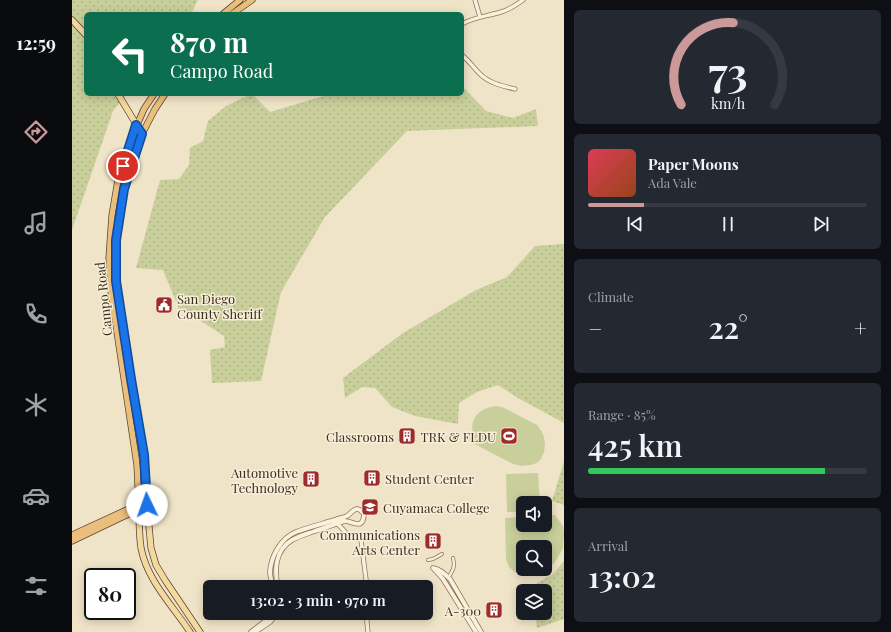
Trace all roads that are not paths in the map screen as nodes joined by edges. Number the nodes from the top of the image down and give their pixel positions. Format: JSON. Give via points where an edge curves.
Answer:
{"nodes":[{"id":1,"x":240,"y":0,"type":"edge"},
{"id":2,"x":252,"y":0,"type":"edge"},
{"id":3,"x":475,"y":0,"type":"edge"},
{"id":4,"x":523,"y":0,"type":"edge"},
{"id":5,"x":225,"y":12,"type":"edge"},
{"id":6,"x":235,"y":12,"type":"edge"},
{"id":7,"x":480,"y":17,"type":"junction"},
{"id":8,"x":72,"y":20,"type":"edge"},
{"id":9,"x":464,"y":23,"type":"edge"},
{"id":10,"x":84,"y":33,"type":"edge"},
{"id":11,"x":464,"y":57,"type":"edge"},
{"id":12,"x":515,"y":89,"type":"dead end"},
{"id":13,"x":119,"y":96,"type":"edge"},
{"id":14,"x":153,"y":96,"type":"edge"},
{"id":15,"x":164,"y":96,"type":"edge"},
{"id":16,"x":136,"y":125,"type":"junction"},
{"id":17,"x":142,"y":134,"type":"junction"},
{"id":18,"x":132,"y":364,"type":"dead end"},
{"id":19,"x":133,"y":393,"type":"junction"},
{"id":20,"x":147,"y":505,"type":"junction"},
{"id":21,"x":138,"y":508,"type":"junction"},
{"id":22,"x":336,"y":522,"type":"junction"},
{"id":23,"x":72,"y":536,"type":"edge"},
{"id":24,"x":72,"y":541,"type":"edge"},
{"id":25,"x":442,"y":554,"type":"dead end"},
{"id":26,"x":453,"y":558,"type":"dead end"},
{"id":27,"x":428,"y":560,"type":"dead end"},
{"id":28,"x":450,"y":575,"type":"dead end"},
{"id":29,"x":271,"y":580,"type":"edge"},
{"id":30,"x":276,"y":580,"type":"edge"},
{"id":31,"x":366,"y":580,"type":"edge"},
{"id":32,"x":458,"y":603,"type":"junction"},
{"id":33,"x":467,"y":610,"type":"junction"},
{"id":34,"x":267,"y":620,"type":"edge"},
{"id":35,"x":272,"y":620,"type":"edge"},
{"id":36,"x":367,"y":620,"type":"edge"},
{"id":37,"x":190,"y":632,"type":"edge"},
{"id":38,"x":200,"y":632,"type":"edge"},
{"id":39,"x":251,"y":632,"type":"edge"},
{"id":40,"x":255,"y":632,"type":"edge"},
{"id":41,"x":368,"y":632,"type":"edge"},
{"id":42,"x":476,"y":632,"type":"edge"},
{"id":43,"x":481,"y":632,"type":"edge"}],
"edges":[{"from":1,"to":5,"type":"highway"},
{"from":2,"to":6,"type":"highway"},
{"from":3,"to":7,"type":"street"},
{"from":4,"to":7,"type":"street","via":[[505,11]]},
{"from":7,"to":9,"type":"street"},
{"from":8,"to":10,"type":"main road"},
{"from":11,"to":12,"type":"street","via":[[486,79]]},
{"from":13,"to":16,"type":"main road"},
{"from":14,"to":16,"type":"highway","name":"Campo Road"},
{"from":15,"to":17,"type":"highway","name":"Campo Road"},
{"from":16,"to":17,"type":"main road"},
{"from":16,"to":21,"type":"highway","name":"Campo Road","via":[[118,180],[109,258],[111,292],[136,465]]},
{"from":17,"to":19,"type":"highway","name":"Campo Road","via":[[124,189],[116,240],[116,281]]},
{"from":18,"to":19,"type":"highway","via":[[135,384]]},
{"from":19,"to":20,"type":"highway","name":"Campo Road","via":[[144,455]]},
{"from":20,"to":21,"type":"highway"},
{"from":20,"to":38,"type":"main road","via":[[151,548],[156,565]]},
{"from":21,"to":23,"type":"highway","via":[[133,507]]},
{"from":21,"to":24,"type":"highway"},
{"from":21,"to":37,"type":"main road","via":[[141,548],[146,566],[158,588]]},
{"from":22,"to":22,"type":"street","via":[[349,521],[358,524],[364,519],[364,514],[354,509]]},
{"from":22,"to":29,"type":"street","via":[[295,532],[287,538],[276,550],[270,571]]},
{"from":22,"to":30,"type":"street","via":[[299,536],[283,548],[276,561]]},
{"from":22,"to":31,"type":"street","via":[[347,534],[361,540]]},
{"from":25,"to":27,"type":"street"},
{"from":26,"to":28,"type":"street","via":[[454,567]]},
{"from":32,"to":33,"type":"street"},
{"from":32,"to":33,"type":"street","via":[[433,568],[446,575],[458,591]]},
{"from":32,"to":42,"type":"street"},
{"from":33,"to":43,"type":"street"},
{"from":34,"to":39,"type":"street"},
{"from":35,"to":40,"type":"street"},
{"from":36,"to":41,"type":"street"}]}
